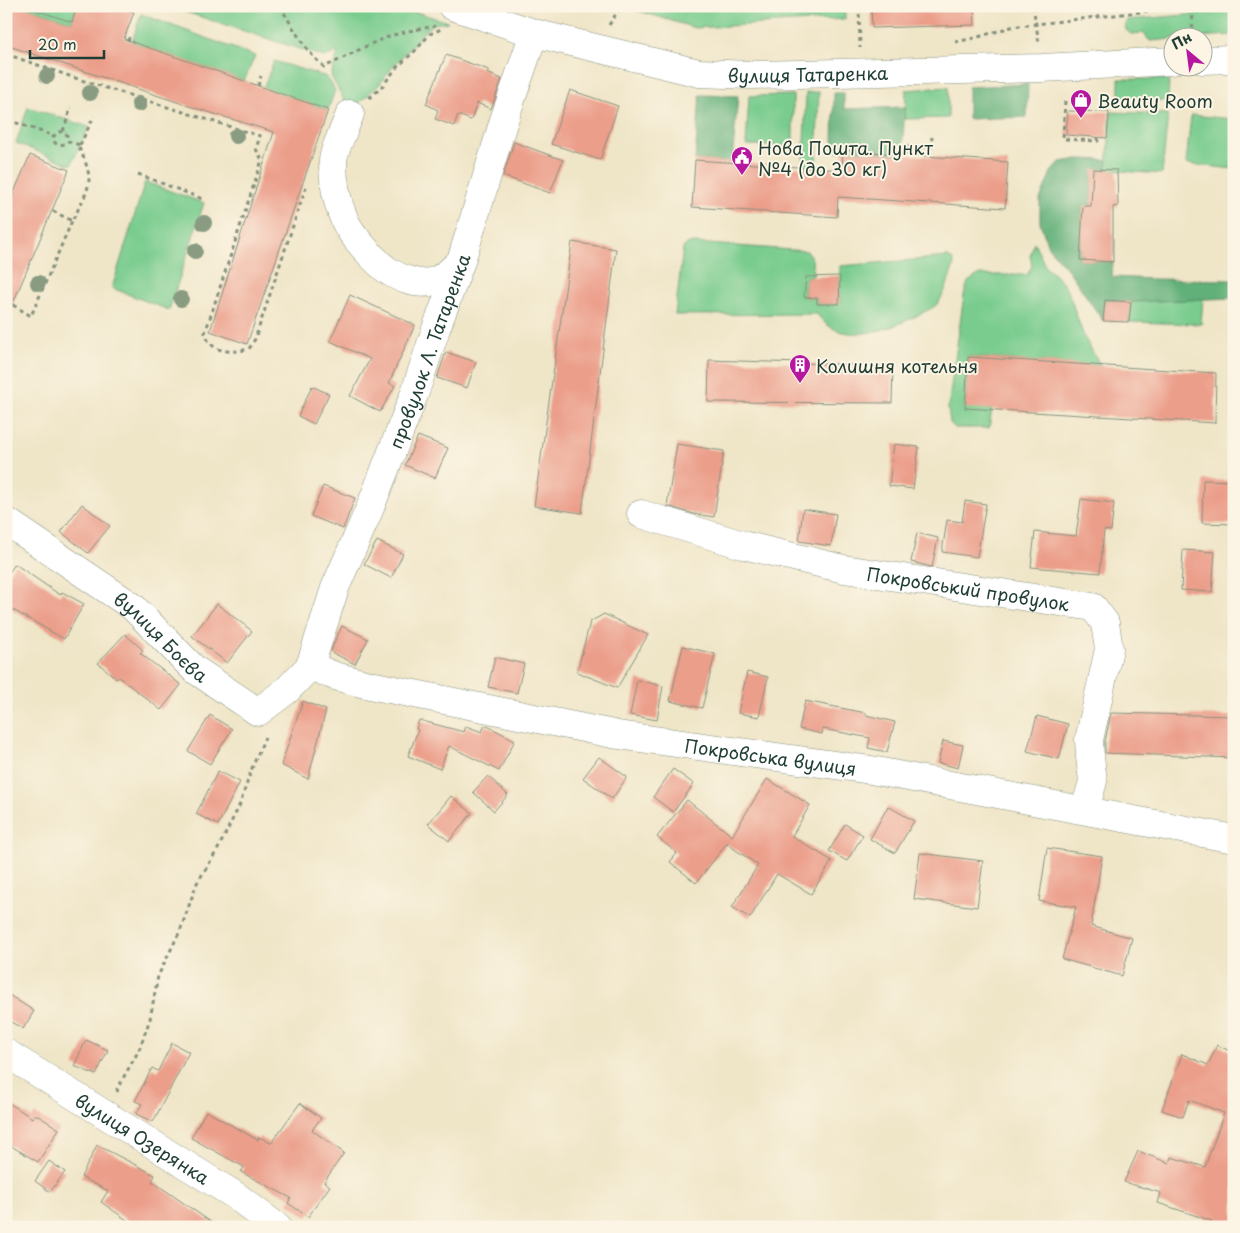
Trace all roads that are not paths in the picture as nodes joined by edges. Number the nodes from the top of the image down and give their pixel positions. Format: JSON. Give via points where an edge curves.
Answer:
{"nodes":[{"id":1,"x":447,"y":19,"type":"edge"},
{"id":2,"x":534,"y":33,"type":"junction"},
{"id":3,"x":1234,"y":59,"type":"edge"},
{"id":4,"x":1212,"y":60,"type":"edge"},
{"id":5,"x":1162,"y":62,"type":"edge"},
{"id":6,"x":350,"y":114,"type":"road end"},
{"id":7,"x":461,"y":261,"type":"junction"},
{"id":8,"x":641,"y":514,"type":"dead end"},
{"id":9,"x":6,"y":521,"type":"edge"},
{"id":10,"x":310,"y":666,"type":"junction"},
{"id":11,"x":1085,"y":810,"type":"junction"},
{"id":12,"x":1234,"y":839,"type":"edge"},
{"id":13,"x":6,"y":1053,"type":"edge"},
{"id":14,"x":277,"y":1227,"type":"edge"}],
"edges":[{"from":1,"to":2,"type":"street","name":"вулиця Татаренка"},
{"from":2,"to":5,"type":"street","name":"вулиця Татаренка","via":[[698,73],[751,75],[1042,68]]},
{"from":2,"to":7,"type":"street","name":"провулок Л. Татаренка"},
{"from":3,"to":4,"type":"street"},
{"from":6,"to":7,"type":"street","via":[[332,159],[339,204],[345,222],[358,241],[389,272],[418,283],[445,276]]},
{"from":7,"to":10,"type":"street","name":"провулок Л. Татаренка","via":[[414,395],[335,588]]},
{"from":8,"to":11,"type":"street","name":"Покровський провулок","via":[[743,545],[844,569],[1093,607],[1105,623],[1109,649],[1089,740],[1093,781]]},
{"from":9,"to":10,"type":"street","name":"вулиця Боєва","via":[[133,607],[194,669],[258,712],[287,690]]},
{"from":10,"to":11,"type":"street","name":"Покровська вулиця","via":[[365,684],[618,735],[871,770]]},
{"from":11,"to":12,"type":"street","name":"Покровська вулиця"},
{"from":13,"to":14,"type":"street","name":"вулиця Озерянка","via":[[236,1196]]}]}
